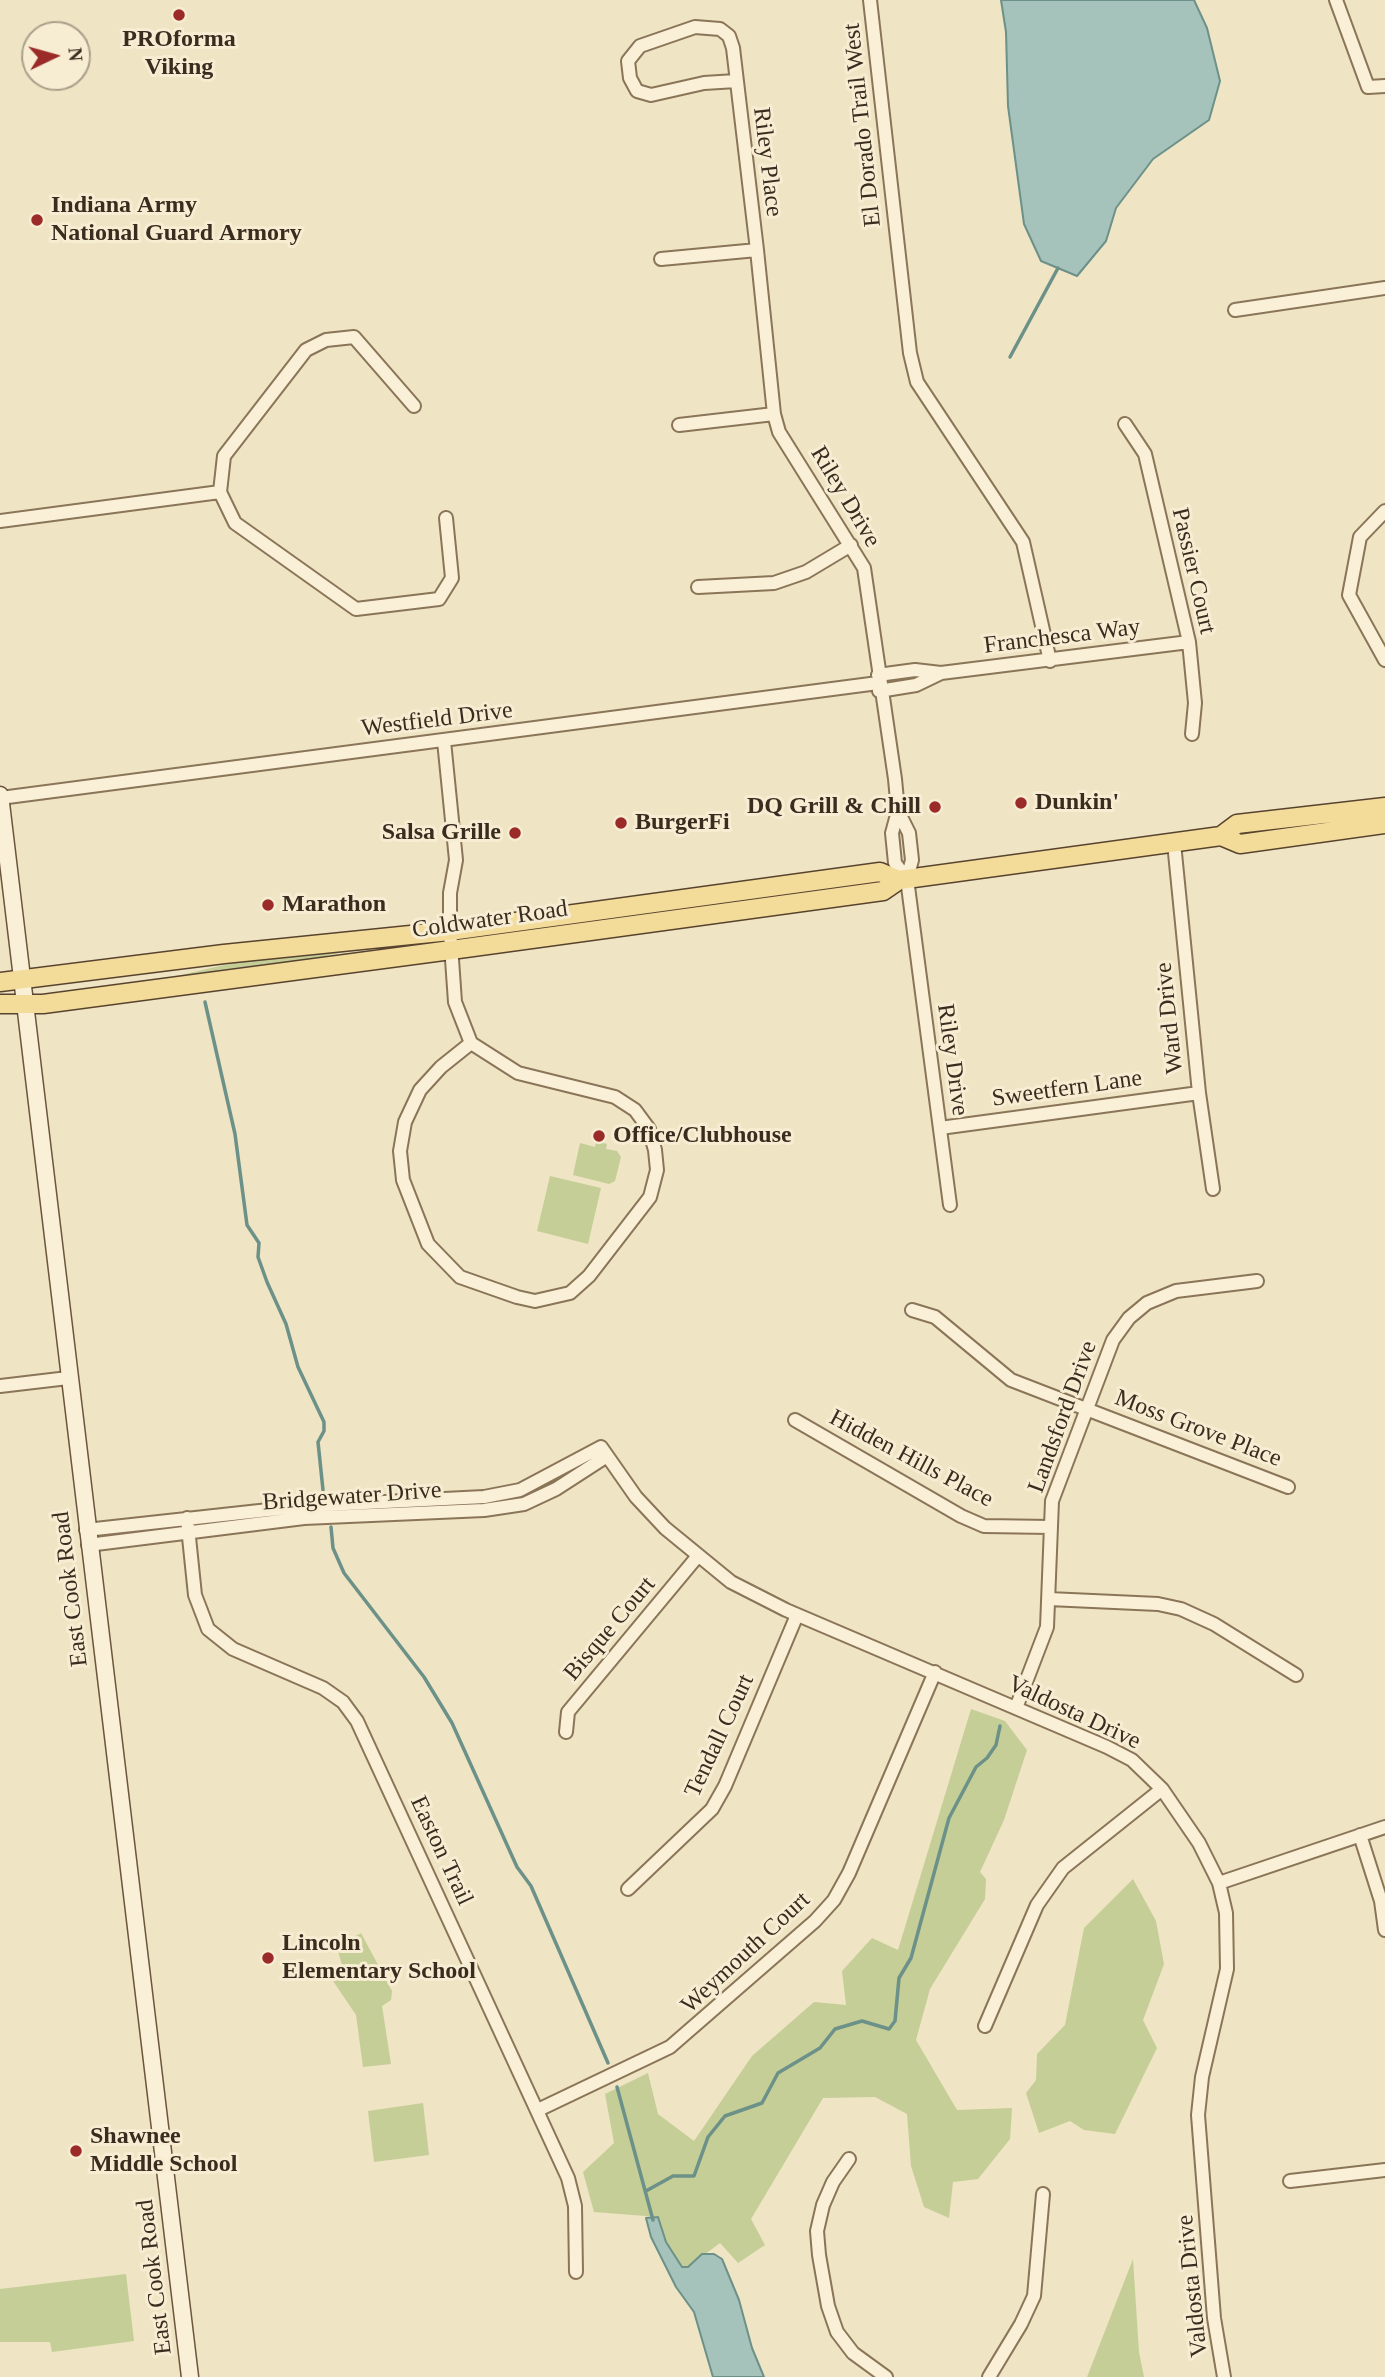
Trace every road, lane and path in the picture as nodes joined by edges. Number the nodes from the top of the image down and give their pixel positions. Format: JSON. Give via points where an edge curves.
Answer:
{"nodes":[{"id":1,"x":870,"y":0,"type":"edge"},
{"id":2,"x":1336,"y":0,"type":"edge"},
{"id":3,"x":736,"y":80,"type":"junction"},
{"id":4,"x":1385,"y":86,"type":"edge"},
{"id":5,"x":757,"y":250,"type":"junction"},
{"id":6,"x":661,"y":259,"type":"dead end"},
{"id":7,"x":1385,"y":288,"type":"edge"},
{"id":8,"x":1235,"y":310,"type":"dead end"},
{"id":9,"x":414,"y":406,"type":"dead end"},
{"id":10,"x":774,"y":414,"type":"junction"},
{"id":11,"x":1125,"y":424,"type":"dead end"},
{"id":12,"x":679,"y":425,"type":"dead end"},
{"id":13,"x":220,"y":492,"type":"junction"},
{"id":14,"x":1385,"y":511,"type":"edge"},
{"id":15,"x":446,"y":519,"type":"dead end"},
{"id":16,"x":0,"y":521,"type":"edge"},
{"id":17,"x":851,"y":545,"type":"junction"},
{"id":18,"x":698,"y":587,"type":"dead end"},
{"id":19,"x":1189,"y":642,"type":"junction"},
{"id":20,"x":1385,"y":660,"type":"edge"},
{"id":21,"x":1050,"y":661,"type":"junction"},
{"id":22,"x":878,"y":683,"type":"junction"},
{"id":23,"x":1192,"y":734,"type":"dead end"},
{"id":24,"x":444,"y":741,"type":"junction"},
{"id":25,"x":0,"y":796,"type":"edge"},
{"id":26,"x":1385,"y":807,"type":"edge"},
{"id":27,"x":1385,"y":824,"type":"edge"},
{"id":28,"x":1221,"y":836,"type":"junction"},
{"id":29,"x":1174,"y":843,"type":"junction"},
{"id":30,"x":903,"y":880,"type":"junction"},
{"id":31,"x":450,"y":931,"type":"junction"},
{"id":32,"x":451,"y":950,"type":"junction"},
{"id":33,"x":21,"y":980,"type":"junction"},
{"id":34,"x":0,"y":982,"type":"edge"},
{"id":35,"x":0,"y":1004,"type":"edge"},
{"id":36,"x":23,"y":1004,"type":"junction"},
{"id":37,"x":471,"y":1043,"type":"junction"},
{"id":38,"x":1199,"y":1093,"type":"junction"},
{"id":39,"x":940,"y":1128,"type":"junction"},
{"id":40,"x":1213,"y":1189,"type":"dead end"},
{"id":41,"x":950,"y":1205,"type":"dead end"},
{"id":42,"x":1257,"y":1281,"type":"dead end"},
{"id":43,"x":912,"y":1310,"type":"dead end"},
{"id":44,"x":68,"y":1378,"type":"junction"},
{"id":45,"x":0,"y":1386,"type":"edge"},
{"id":46,"x":1086,"y":1409,"type":"junction"},
{"id":47,"x":795,"y":1420,"type":"dead end"},
{"id":48,"x":604,"y":1452,"type":"joint"},
{"id":49,"x":1288,"y":1487,"type":"dead end"},
{"id":50,"x":187,"y":1525,"type":"junction"},
{"id":51,"x":1051,"y":1527,"type":"junction"},
{"id":52,"x":87,"y":1537,"type":"junction"},
{"id":53,"x":697,"y":1557,"type":"junction"},
{"id":54,"x":1049,"y":1599,"type":"junction"},
{"id":55,"x":797,"y":1615,"type":"junction"},
{"id":56,"x":935,"y":1672,"type":"junction"},
{"id":57,"x":1296,"y":1675,"type":"dead end"},
{"id":58,"x":1017,"y":1708,"type":"junction"},
{"id":59,"x":566,"y":1732,"type":"dead end"},
{"id":60,"x":1162,"y":1789,"type":"junction"},
{"id":61,"x":1385,"y":1827,"type":"edge"},
{"id":62,"x":1360,"y":1835,"type":"junction"},
{"id":63,"x":1219,"y":1883,"type":"junction"},
{"id":64,"x":628,"y":1889,"type":"dead end"},
{"id":65,"x":1385,"y":1930,"type":"edge"},
{"id":66,"x":985,"y":2026,"type":"dead end"},
{"id":67,"x":538,"y":2110,"type":"junction"},
{"id":68,"x":849,"y":2159,"type":"dead end"},
{"id":69,"x":1385,"y":2169,"type":"edge"},
{"id":70,"x":1290,"y":2181,"type":"dead end"},
{"id":71,"x":1043,"y":2193,"type":"dead end"},
{"id":72,"x":576,"y":2272,"type":"dead end"},
{"id":73,"x":190,"y":2377,"type":"edge"},
{"id":74,"x":886,"y":2377,"type":"edge"},
{"id":75,"x":989,"y":2377,"type":"edge"},
{"id":76,"x":1224,"y":2377,"type":"edge"}],
"edges":[{"from":1,"to":21,"type":"street","name":"El Dorado Trail West","via":[[909,353],[917,382],[1023,542]]},
{"from":2,"to":4,"type":"street","via":[[1368,87]]},
{"from":3,"to":3,"type":"street","name":"Riley Place","via":[[733,48],[720,29],[695,27],[656,39],[640,46],[628,61],[637,91],[651,95]]},
{"from":3,"to":5,"type":"street","name":"Riley Place"},
{"from":5,"to":6,"type":"street"},
{"from":5,"to":10,"type":"street","name":"Riley Drive"},
{"from":7,"to":8,"type":"street"},
{"from":9,"to":13,"type":"street","via":[[354,337],[326,340],[306,350],[224,456]]},
{"from":10,"to":12,"type":"street"},
{"from":10,"to":17,"type":"street","name":"Riley Drive","via":[[779,432]]},
{"from":11,"to":19,"type":"street","name":"Passier Court","via":[[1145,454]]},
{"from":13,"to":15,"type":"street","via":[[235,523],[356,609],[439,599],[452,578]]},
{"from":13,"to":16,"type":"street"},
{"from":14,"to":20,"type":"street","via":[[1360,537],[1349,595]]},
{"from":17,"to":18,"type":"street","via":[[806,572],[774,583]]},
{"from":17,"to":22,"type":"street","name":"Riley Drive","via":[[864,568]]},
{"from":19,"to":21,"type":"street","name":"Franchesca Way"},
{"from":19,"to":23,"type":"street","name":"Passier Court","via":[[1195,703]]},
{"from":21,"to":22,"type":"street","name":"Franchesca Way","via":[[941,673],[916,685]]},
{"from":22,"to":24,"type":"street","name":"Westfield Drive"},
{"from":22,"to":30,"type":"street","name":"Riley Drive","via":[[898,811],[892,833],[895,863]]},
{"from":24,"to":25,"type":"street","name":"Westfield Drive"},
{"from":24,"to":31,"type":"street","via":[[456,860]]},
{"from":25,"to":33,"type":"main road","name":"East Cook Road"},
{"from":26,"to":28,"type":"main road","name":"Coldwater Road","via":[[1237,824]]},
{"from":27,"to":28,"type":"main road","name":"Coldwater Road","via":[[1240,844]]},
{"from":28,"to":29,"type":"main road","name":"Coldwater Road"},
{"from":29,"to":30,"type":"main road","name":"Coldwater Road"},
{"from":29,"to":38,"type":"street","name":"Ward Drive"},
{"from":30,"to":31,"type":"main road","name":"Coldwater Road","via":[[880,872]]},
{"from":30,"to":32,"type":"main road","name":"Coldwater Road","via":[[883,891]]},
{"from":30,"to":39,"type":"street","name":"Riley Drive"},
{"from":31,"to":32,"type":"street"},
{"from":31,"to":33,"type":"main road","name":"Coldwater Road"},
{"from":32,"to":36,"type":"main road","name":"Coldwater Road"},
{"from":32,"to":37,"type":"street","via":[[455,1002]]},
{"from":33,"to":34,"type":"main road","name":"Coldwater Road"},
{"from":33,"to":36,"type":"main road","name":"East Cook Road"},
{"from":35,"to":36,"type":"main road","name":"Coldwater Road"},
{"from":36,"to":44,"type":"main road","name":"East Cook Road"},
{"from":37,"to":37,"type":"street","via":[[518,1073],[615,1097],[635,1110],[649,1129],[657,1170],[650,1197],[589,1276],[570,1293],[535,1301],[460,1277],[428,1244],[403,1180],[400,1151],[405,1122],[420,1090]]},
{"from":38,"to":39,"type":"street","name":"Sweetfern Lane"},
{"from":38,"to":40,"type":"street","name":"Ward Drive"},
{"from":39,"to":41,"type":"street","name":"Riley Drive"},
{"from":42,"to":46,"type":"street","name":"Landsford Drive","via":[[1176,1291],[1147,1303],[1113,1340]]},
{"from":43,"to":46,"type":"street","name":"Moss Grove Place","via":[[935,1317],[1011,1380]]},
{"from":44,"to":45,"type":"street"},
{"from":44,"to":52,"type":"main road","name":"East Cook Road"},
{"from":46,"to":49,"type":"street","name":"Moss Grove Place"},
{"from":46,"to":51,"type":"street","name":"Landsford Drive","via":[[1059,1476]]},
{"from":47,"to":51,"type":"street","name":"Hidden Hills Place","via":[[984,1527]]},
{"from":48,"to":50,"type":"street","name":"Bridgewater Drive","via":[[520,1490],[484,1497],[305,1506]]},
{"from":48,"to":53,"type":"street","name":"Valdosta Drive","via":[[636,1497]]},
{"from":50,"to":52,"type":"street","name":"Bridgewater Drive"},
{"from":50,"to":67,"type":"street","name":"Easton Trail","via":[[195,1595],[208,1629],[233,1649],[323,1688],[343,1702],[357,1721]]},
{"from":51,"to":54,"type":"street","name":"Landsford Drive"},
{"from":52,"to":73,"type":"main road","name":"East Cook Road"},
{"from":53,"to":55,"type":"street","name":"Valdosta Drive","via":[[730,1582]]},
{"from":53,"to":59,"type":"street","name":"Bisque Court","via":[[568,1712]]},
{"from":54,"to":57,"type":"street","via":[[1181,1609]]},
{"from":54,"to":58,"type":"street","name":"Landsford Drive","via":[[1042,1648]]},
{"from":55,"to":56,"type":"street","name":"Valdosta Drive"},
{"from":55,"to":64,"type":"street","name":"Tendall Court","via":[[712,1810]]},
{"from":56,"to":58,"type":"street","name":"Valdosta Drive"},
{"from":56,"to":67,"type":"street","name":"Weymouth Court","via":[[849,1873],[816,1921],[670,2047]]},
{"from":58,"to":60,"type":"street","name":"Valdosta Drive","via":[[1132,1760]]},
{"from":60,"to":63,"type":"street","name":"Valdosta Drive","via":[[1199,1843]]},
{"from":60,"to":66,"type":"street","via":[[1063,1868],[1037,1905]]},
{"from":61,"to":62,"type":"street"},
{"from":62,"to":63,"type":"street"},
{"from":62,"to":65,"type":"street","via":[[1381,1901]]},
{"from":63,"to":76,"type":"street","name":"Valdosta Drive","via":[[1228,1940],[1227,1969],[1198,2115],[1213,2318]]},
{"from":67,"to":72,"type":"street","name":"Easton Trail","via":[[573,2191]]},
{"from":68,"to":74,"type":"street","via":[[823,2204],[818,2255],[837,2332],[853,2353]]},
{"from":69,"to":70,"type":"street"},
{"from":71,"to":75,"type":"street","via":[[1034,2296]]}]}
